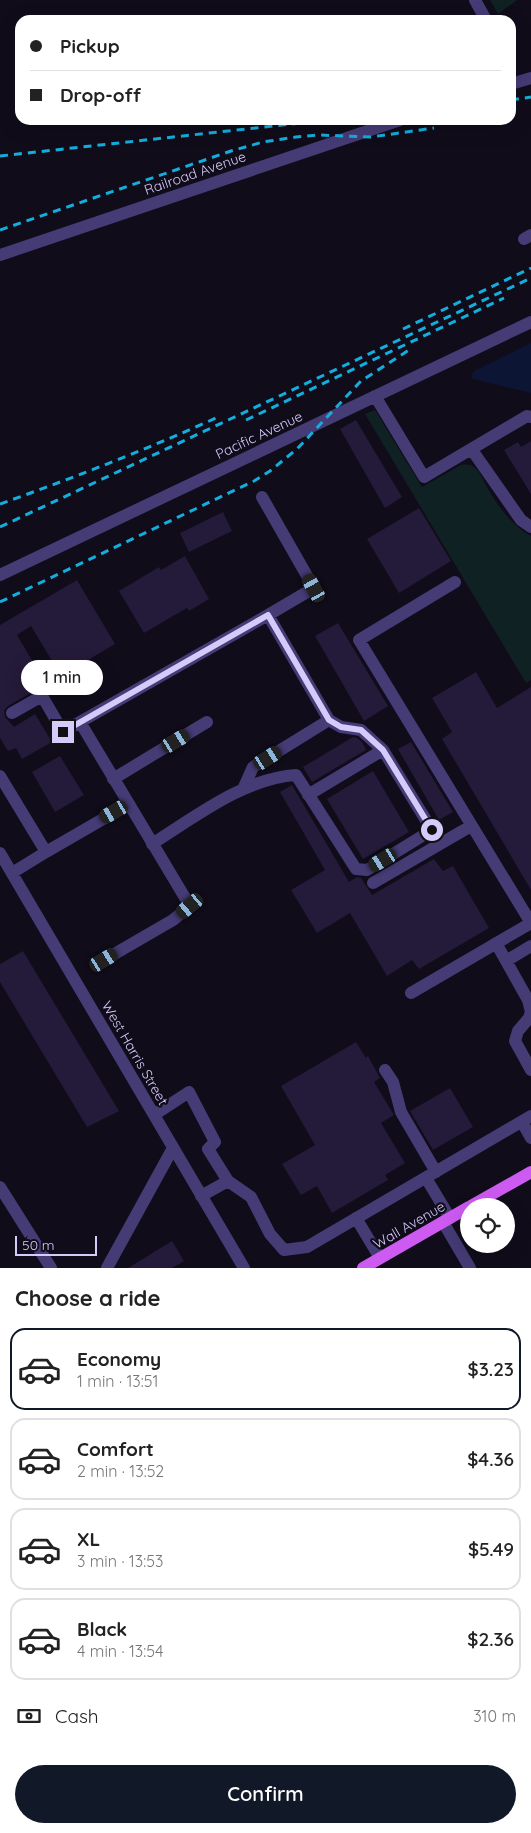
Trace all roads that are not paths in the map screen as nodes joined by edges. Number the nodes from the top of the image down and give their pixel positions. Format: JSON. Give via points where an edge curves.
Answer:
{"nodes":[{"id":1,"x":475,"y":0,"type":"edge"},
{"id":2,"x":483,"y":15,"type":"edge"},
{"id":3,"x":531,"y":78,"type":"edge"},
{"id":4,"x":516,"y":82,"type":"edge"},
{"id":5,"x":385,"y":125,"type":"edge"},
{"id":6,"x":0,"y":255,"type":"edge"},
{"id":7,"x":531,"y":322,"type":"edge"},
{"id":8,"x":375,"y":396,"type":"junction"},
{"id":9,"x":531,"y":417,"type":"edge"},
{"id":10,"x":472,"y":450,"type":"junction"},
{"id":11,"x":262,"y":497,"type":"dead end"},
{"id":12,"x":531,"y":527,"type":"edge"},
{"id":13,"x":0,"y":575,"type":"edge"},
{"id":14,"x":454,"y":582,"type":"dead end"},
{"id":15,"x":268,"y":615,"type":"junction"},
{"id":16,"x":12,"y":713,"type":"dead end"},
{"id":17,"x":329,"y":720,"type":"junction"},
{"id":18,"x":80,"y":722,"type":"junction"},
{"id":19,"x":208,"y":722,"type":"dead end"},
{"id":20,"x":383,"y":750,"type":"junction"},
{"id":21,"x":0,"y":776,"type":"edge"},
{"id":22,"x":113,"y":779,"type":"junction"},
{"id":23,"x":244,"y":787,"type":"junction"},
{"id":24,"x":308,"y":795,"type":"junction"},
{"id":25,"x":128,"y":804,"type":"junction"},
{"id":26,"x":471,"y":826,"type":"junction"},
{"id":27,"x":152,"y":844,"type":"junction"},
{"id":28,"x":46,"y":852,"type":"junction"},
{"id":29,"x":0,"y":853,"type":"edge"},
{"id":30,"x":12,"y":873,"type":"junction"},
{"id":31,"x":373,"y":883,"type":"dead end"},
{"id":32,"x":528,"y":925,"type":"edge"},
{"id":33,"x":531,"y":940,"type":"edge"},
{"id":34,"x":496,"y":943,"type":"junction"},
{"id":35,"x":531,"y":946,"type":"edge"},
{"id":36,"x":104,"y":960,"type":"dead end"},
{"id":37,"x":506,"y":960,"type":"junction"},
{"id":38,"x":411,"y":993,"type":"dead end"},
{"id":39,"x":530,"y":1006,"type":"edge"},
{"id":40,"x":385,"y":1070,"type":"dead end"},
{"id":41,"x":531,"y":1070,"type":"edge"},
{"id":42,"x":154,"y":1115,"type":"junction"},
{"id":43,"x":526,"y":1119,"type":"edge"},
{"id":44,"x":531,"y":1138,"type":"edge"},
{"id":45,"x":173,"y":1148,"type":"junction"},
{"id":46,"x":531,"y":1172,"type":"edge"},
{"id":47,"x":431,"y":1175,"type":"junction"},
{"id":48,"x":228,"y":1181,"type":"junction"},
{"id":49,"x":0,"y":1187,"type":"edge"},
{"id":50,"x":201,"y":1196,"type":"junction"},
{"id":51,"x":486,"y":1198,"type":"edge"},
{"id":52,"x":460,"y":1212,"type":"edge"},
{"id":53,"x":356,"y":1218,"type":"junction"},
{"id":54,"x":446,"y":1220,"type":"junction"},
{"id":55,"x":380,"y":1258,"type":"junction"},
{"id":56,"x":51,"y":1268,"type":"edge"},
{"id":57,"x":106,"y":1268,"type":"edge"},
{"id":58,"x":244,"y":1268,"type":"edge"},
{"id":59,"x":363,"y":1268,"type":"edge"},
{"id":60,"x":470,"y":1268,"type":"edge"}],
"edges":[{"from":1,"to":2,"type":"street"},
{"from":3,"to":4,"type":"street"},
{"from":5,"to":6,"type":"street","name":"Railroad Avenue"},
{"from":7,"to":8,"type":"street","name":"Pacific Avenue"},
{"from":8,"to":10,"type":"street","via":[[424,477]]},
{"from":8,"to":13,"type":"street","name":"Pacific Avenue"},
{"from":9,"to":10,"type":"street","via":[[527,416]]},
{"from":10,"to":12,"type":"street","via":[[521,520]]},
{"from":11,"to":15,"type":"street","via":[[314,588]]},
{"from":14,"to":26,"type":"street","via":[[359,640]]},
{"from":15,"to":17,"type":"street"},
{"from":15,"to":18,"type":"street"},
{"from":16,"to":18,"type":"street","via":[[42,696],[63,732]]},
{"from":17,"to":20,"type":"street","via":[[341,727],[361,730]]},
{"from":17,"to":23,"type":"street","via":[[252,767]]},
{"from":18,"to":22,"type":"street"},
{"from":19,"to":22,"type":"street"},
{"from":20,"to":24,"type":"street"},
{"from":20,"to":24,"type":"street","via":[[432,830],[367,870],[356,869]]},
{"from":21,"to":28,"type":"street"},
{"from":22,"to":25,"type":"street"},
{"from":23,"to":24,"type":"street","via":[[296,775]]},
{"from":23,"to":27,"type":"street"},
{"from":25,"to":27,"type":"street"},
{"from":25,"to":28,"type":"street"},
{"from":26,"to":31,"type":"street"},
{"from":26,"to":32,"type":"street"},
{"from":27,"to":36,"type":"street","via":[[190,906],[173,920]]},
{"from":28,"to":30,"type":"street"},
{"from":29,"to":30,"type":"street","name":"West Harris Street"},
{"from":30,"to":42,"type":"street","name":"West Harris Street"},
{"from":32,"to":33,"type":"street"},
{"from":32,"to":34,"type":"street"},
{"from":34,"to":37,"type":"street"},
{"from":34,"to":38,"type":"street"},
{"from":35,"to":37,"type":"street"},
{"from":37,"to":39,"type":"street"},
{"from":39,"to":41,"type":"street","via":[[529,1018],[518,1031],[516,1041]]},
{"from":40,"to":47,"type":"street","via":[[393,1082],[401,1112]]},
{"from":42,"to":45,"type":"street","name":"West Harris Street"},
{"from":42,"to":48,"type":"street","via":[[189,1092],[215,1142],[208,1149]]},
{"from":43,"to":44,"type":"street"},
{"from":43,"to":47,"type":"street"},
{"from":45,"to":50,"type":"street","name":"West Harris Street"},
{"from":45,"to":57,"type":"street"},
{"from":46,"to":51,"type":"main road","name":"Wall Avenue"},
{"from":47,"to":53,"type":"street"},
{"from":47,"to":54,"type":"street"},
{"from":48,"to":50,"type":"street"},
{"from":48,"to":53,"type":"street","via":[[251,1197],[270,1234],[284,1250],[307,1247]]},
{"from":49,"to":56,"type":"street"},
{"from":50,"to":58,"type":"street","name":"West Harris Street"},
{"from":52,"to":54,"type":"main road","name":"Wall Avenue"},
{"from":53,"to":55,"type":"street"},
{"from":54,"to":55,"type":"main road","name":"Wall Avenue"},
{"from":54,"to":60,"type":"street"},
{"from":55,"to":59,"type":"main road","name":"Wall Avenue"}]}
